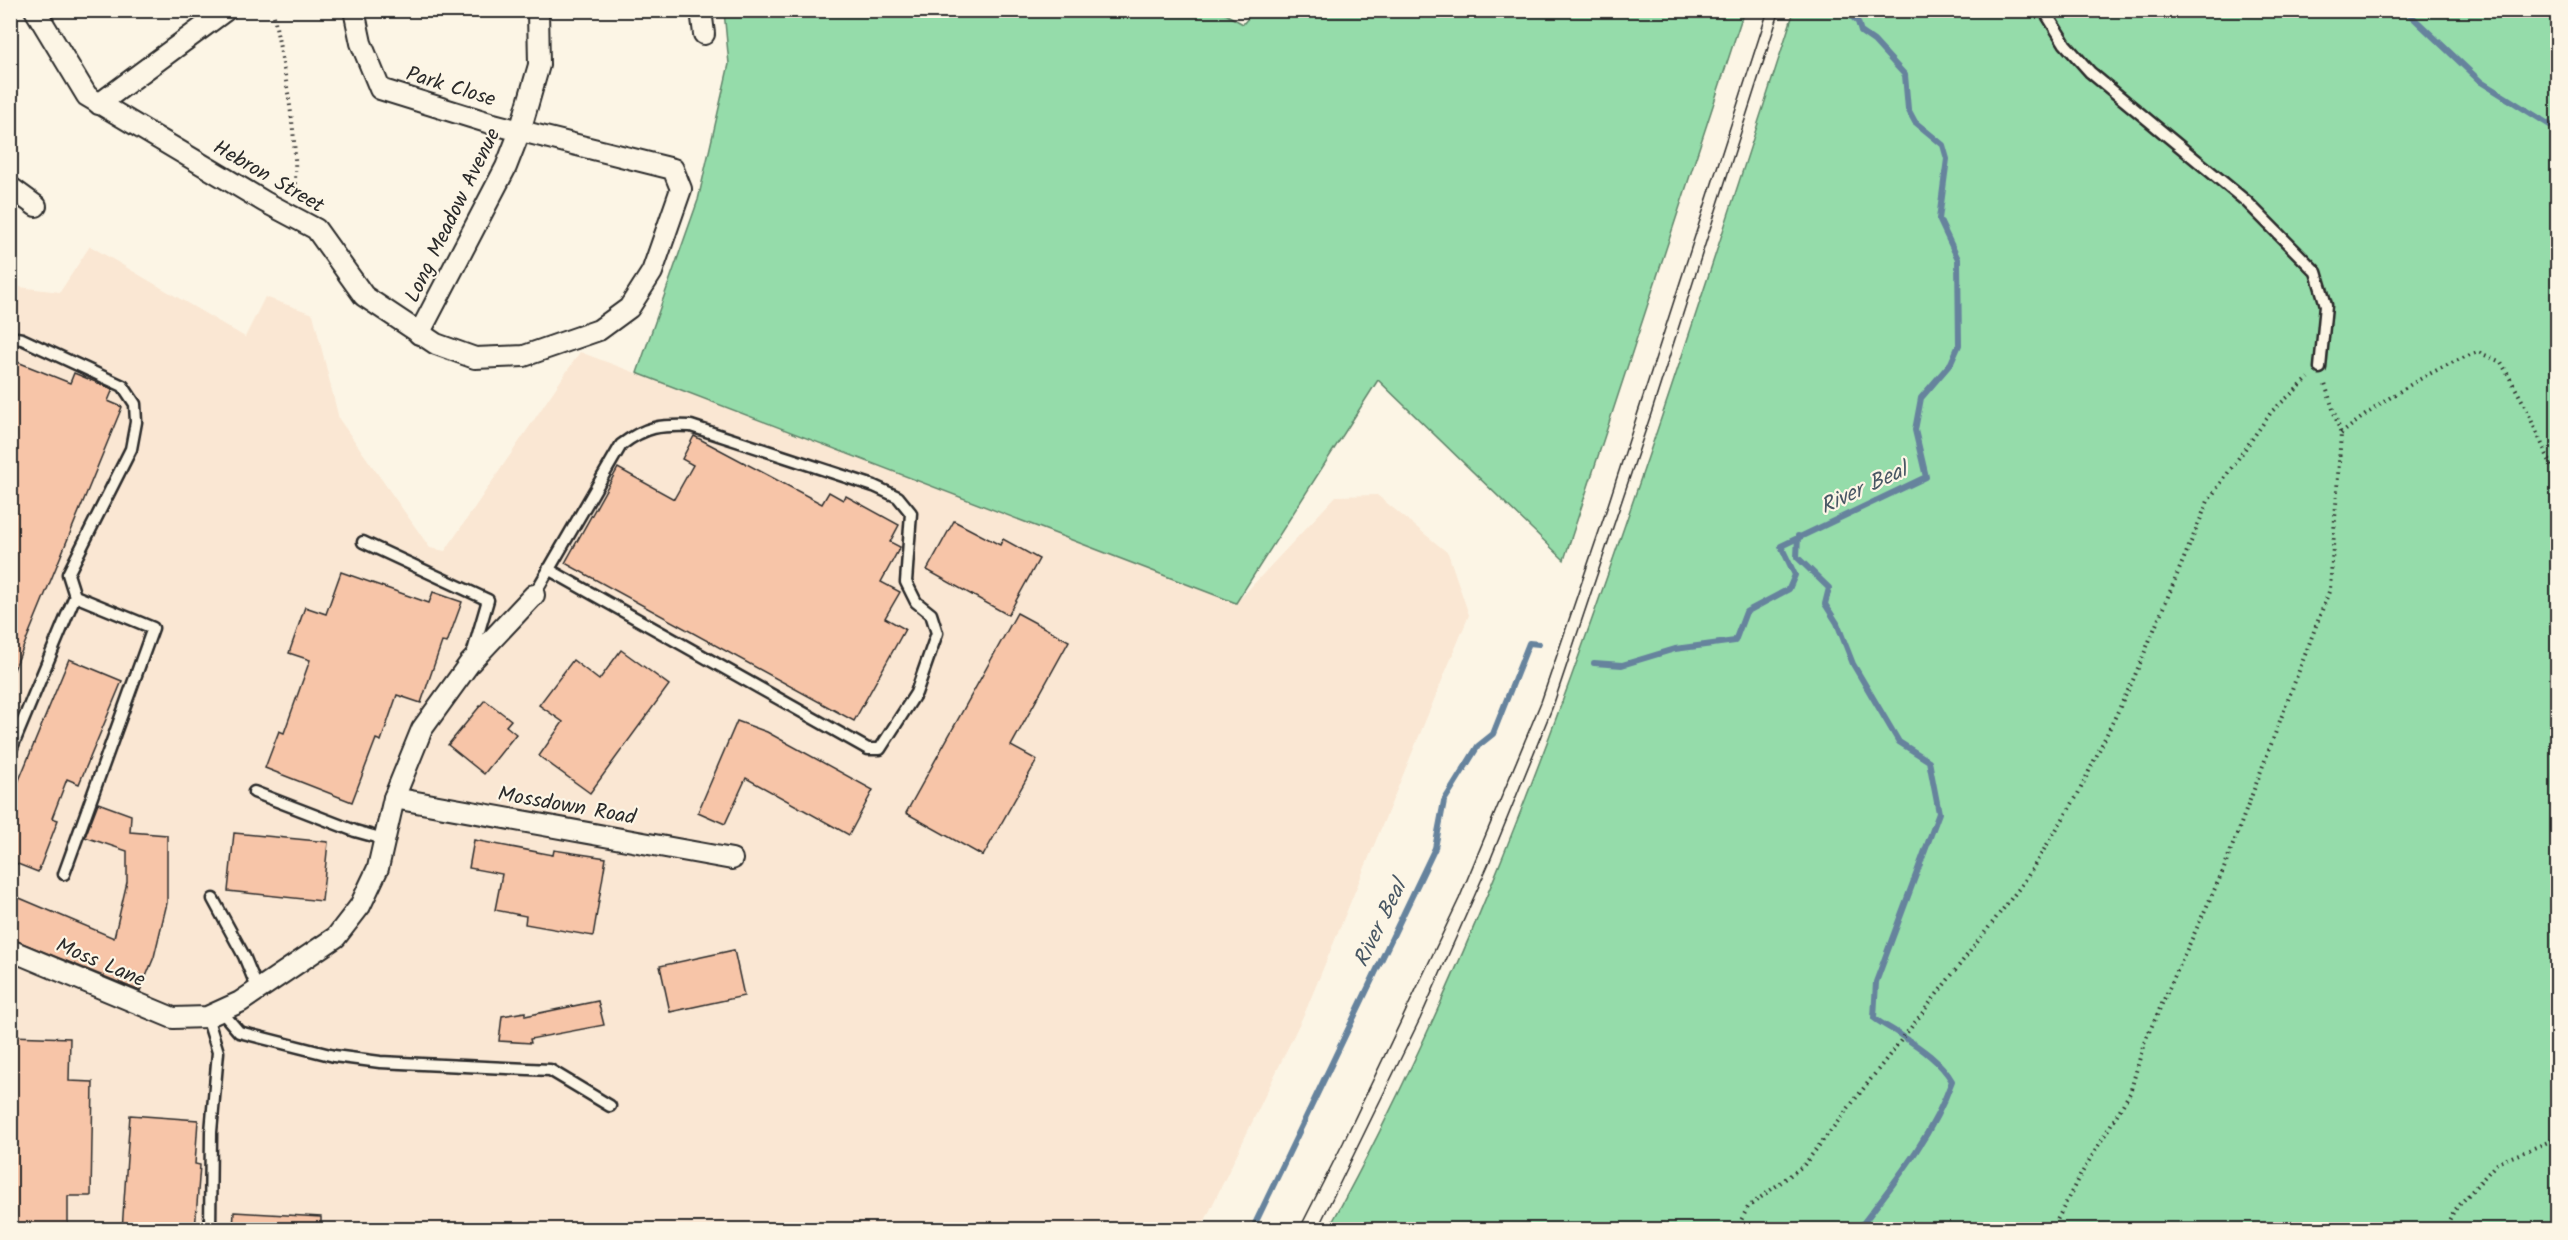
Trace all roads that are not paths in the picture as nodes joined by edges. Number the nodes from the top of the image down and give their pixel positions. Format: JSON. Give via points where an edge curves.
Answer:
{"nodes":[{"id":1,"x":35,"y":10,"type":"edge"},
{"id":2,"x":226,"y":10,"type":"edge"},
{"id":3,"x":354,"y":10,"type":"edge"},
{"id":4,"x":538,"y":10,"type":"edge"},
{"id":5,"x":701,"y":10,"type":"edge"},
{"id":6,"x":2044,"y":10,"type":"edge"},
{"id":7,"x":704,"y":34,"type":"dead end"},
{"id":8,"x":99,"y":104,"type":"junction"},
{"id":9,"x":520,"y":131,"type":"junction"},
{"id":10,"x":10,"y":187,"type":"edge"},
{"id":11,"x":36,"y":206,"type":"dead end"},
{"id":12,"x":419,"y":334,"type":"junction"},
{"id":13,"x":10,"y":337,"type":"edge"},
{"id":14,"x":2320,"y":368,"type":"road end"},
{"id":15,"x":363,"y":542,"type":"dead end"},
{"id":16,"x":549,"y":569,"type":"junction"},
{"id":17,"x":534,"y":595,"type":"joint"},
{"id":18,"x":75,"y":596,"type":"junction"},
{"id":19,"x":469,"y":664,"type":"junction"},
{"id":20,"x":10,"y":752,"type":"edge"},
{"id":21,"x":254,"y":792,"type":"dead end"},
{"id":22,"x":394,"y":798,"type":"junction"},
{"id":23,"x":384,"y":839,"type":"junction"},
{"id":24,"x":732,"y":859,"type":"dead end"},
{"id":25,"x":64,"y":874,"type":"dead end"},
{"id":26,"x":213,"y":899,"type":"dead end"},
{"id":27,"x":10,"y":950,"type":"edge"},
{"id":28,"x":258,"y":990,"type":"junction"},
{"id":29,"x":214,"y":1014,"type":"junction"},
{"id":30,"x":610,"y":1106,"type":"dead end"},
{"id":31,"x":210,"y":1230,"type":"edge"}],
"edges":[{"from":1,"to":8,"type":"street","name":"Hebron Street","via":[[87,96]]},
{"from":2,"to":8,"type":"street"},
{"from":3,"to":9,"type":"street","name":"Park Close","via":[[361,43],[380,89]]},
{"from":4,"to":9,"type":"street","name":"Long Meadow Avenue","via":[[539,65]]},
{"from":5,"to":7,"type":"street"},
{"from":6,"to":14,"type":"lane","via":[[2065,44],[2090,72],[2247,202],[2316,272],[2326,305]]},
{"from":8,"to":12,"type":"street","name":"Hebron Street","via":[[316,229],[364,296]]},
{"from":9,"to":12,"type":"street","name":"Long Meadow Avenue","via":[[506,167]]},
{"from":9,"to":12,"type":"street","name":"Hebron Street","via":[[673,169],[681,189],[652,272],[629,308],[599,330],[524,356],[475,358]]},
{"from":10,"to":11,"type":"street"},
{"from":13,"to":18,"type":"lane","via":[[123,386],[135,404],[131,449],[68,574]]},
{"from":15,"to":19,"type":"lane","via":[[488,600]]},
{"from":16,"to":16,"type":"lane","via":[[621,445],[640,431],[669,425],[692,426],[898,497],[911,513],[906,582],[916,602],[931,614],[938,633],[916,693],[880,749],[868,749]]},
{"from":16,"to":17,"type":"lane"},
{"from":17,"to":19,"type":"street"},
{"from":18,"to":20,"type":"lane"},
{"from":18,"to":25,"type":"lane","via":[[153,628]]},
{"from":19,"to":22,"type":"street","via":[[422,729]]},
{"from":21,"to":23,"type":"lane"},
{"from":22,"to":23,"type":"street"},
{"from":22,"to":24,"type":"street","name":"Mossdown Road"},
{"from":23,"to":28,"type":"street","via":[[378,868],[360,906],[336,938]]},
{"from":26,"to":28,"type":"lane"},
{"from":27,"to":29,"type":"street","name":"Moss Lane","via":[[173,1018]]},
{"from":28,"to":29,"type":"street"},
{"from":29,"to":30,"type":"lane","via":[[240,1032],[334,1056],[380,1062],[550,1070]]},
{"from":29,"to":31,"type":"lane","via":[[218,1052],[211,1132]]}]}
